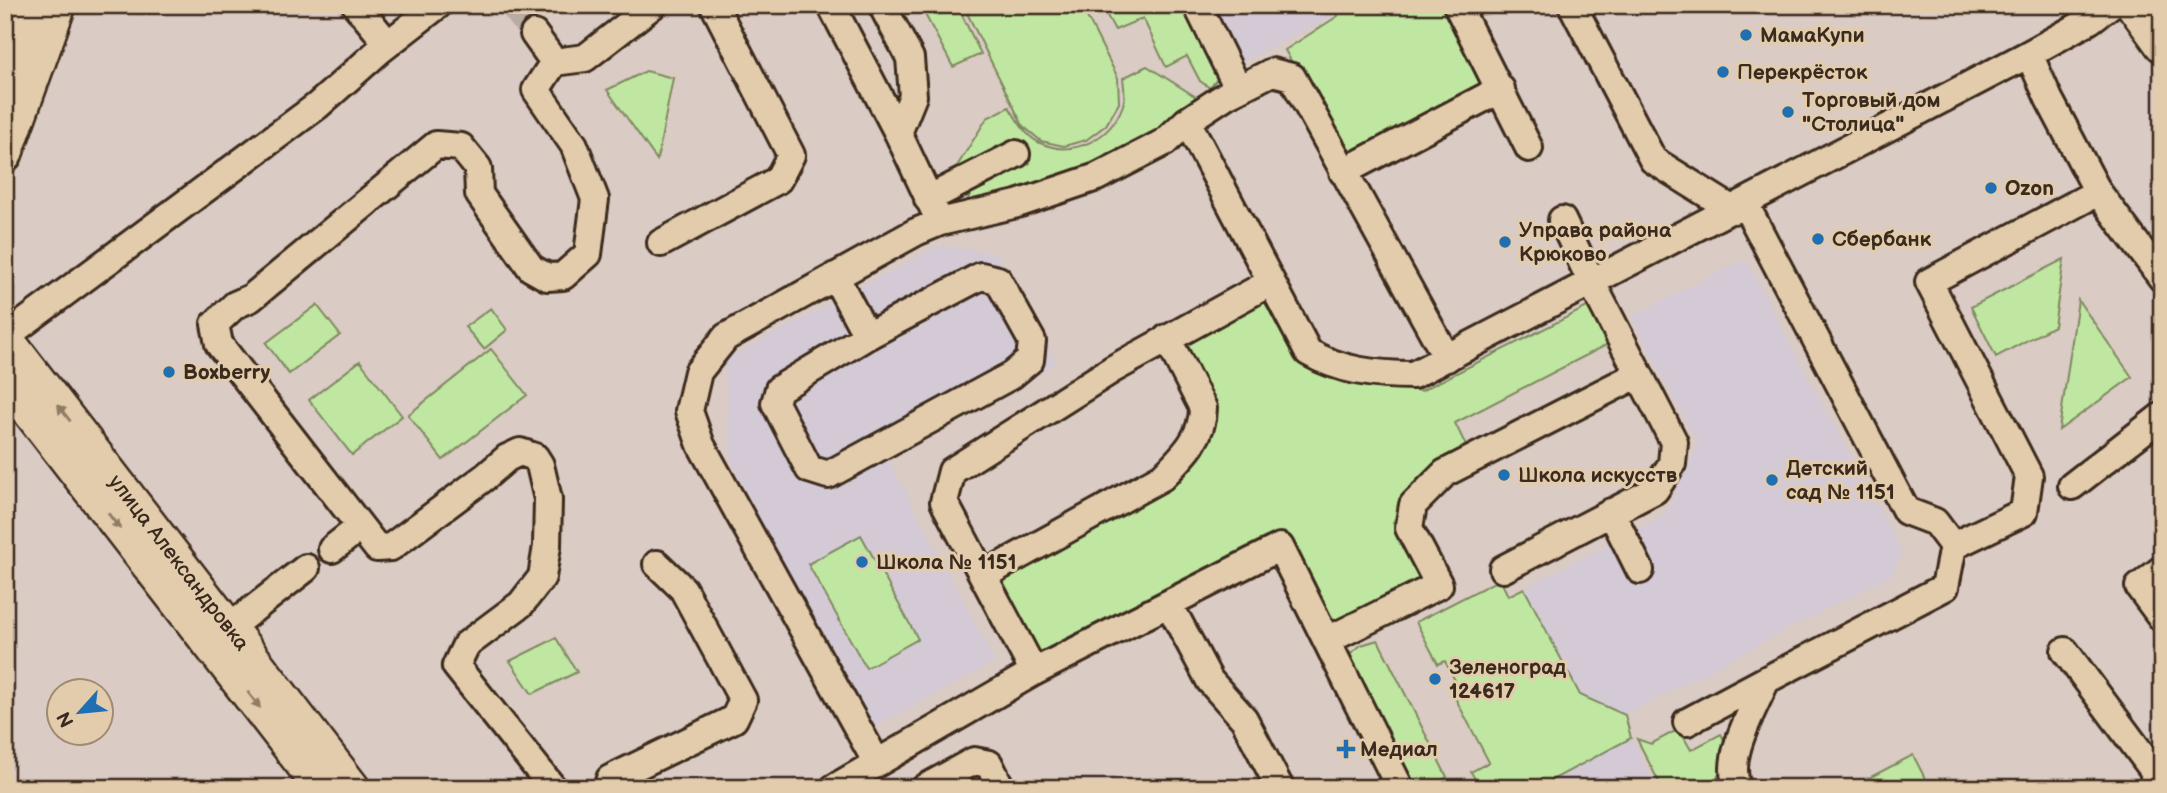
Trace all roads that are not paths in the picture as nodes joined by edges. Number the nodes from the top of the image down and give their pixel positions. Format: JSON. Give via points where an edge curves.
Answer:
{"nodes":[{"id":1,"x":32,"y":5,"type":"edge"},
{"id":2,"x":59,"y":5,"type":"edge"},
{"id":3,"x":356,"y":5,"type":"edge"},
{"id":4,"x":438,"y":5,"type":"edge"},
{"id":5,"x":653,"y":5,"type":"edge"},
{"id":6,"x":714,"y":5,"type":"edge"},
{"id":7,"x":831,"y":5,"type":"edge"},
{"id":8,"x":882,"y":5,"type":"edge"},
{"id":9,"x":1197,"y":5,"type":"edge"},
{"id":10,"x":1457,"y":5,"type":"edge"},
{"id":11,"x":2110,"y":5,"type":"edge"},
{"id":12,"x":2133,"y":5,"type":"edge"},
{"id":13,"x":1579,"y":8,"type":"edge"},
{"id":14,"x":534,"y":34,"type":"tunnel mouth"},
{"id":15,"x":388,"y":44,"type":"junction"},
{"id":16,"x":12,"y":45,"type":"edge"},
{"id":17,"x":2162,"y":45,"type":"edge"},
{"id":18,"x":2029,"y":54,"type":"junction"},
{"id":19,"x":555,"y":62,"type":"junction"},
{"id":20,"x":5,"y":83,"type":"edge"},
{"id":21,"x":1238,"y":88,"type":"junction"},
{"id":22,"x":1501,"y":89,"type":"junction"},
{"id":23,"x":1187,"y":121,"type":"junction"},
{"id":24,"x":898,"y":133,"type":"junction"},
{"id":25,"x":1530,"y":148,"type":"dead end"},
{"id":26,"x":5,"y":155,"type":"edge"},
{"id":27,"x":1016,"y":155,"type":"dead end"},
{"id":28,"x":1343,"y":172,"type":"junction"},
{"id":29,"x":2098,"y":192,"type":"junction"},
{"id":30,"x":928,"y":199,"type":"junction"},
{"id":31,"x":1739,"y":207,"type":"junction"},
{"id":32,"x":1562,"y":220,"type":"dead end"},
{"id":33,"x":940,"y":222,"type":"junction"},
{"id":34,"x":661,"y":243,"type":"dead end"},
{"id":35,"x":835,"y":276,"type":"junction"},
{"id":36,"x":2162,"y":278,"type":"edge"},
{"id":37,"x":1271,"y":282,"type":"junction"},
{"id":38,"x":1592,"y":283,"type":"junction"},
{"id":39,"x":867,"y":336,"type":"junction"},
{"id":40,"x":5,"y":337,"type":"edge"},
{"id":41,"x":1167,"y":338,"type":"junction"},
{"id":42,"x":1447,"y":358,"type":"junction"},
{"id":43,"x":1639,"y":374,"type":"junction"},
{"id":44,"x":5,"y":380,"type":"edge"},
{"id":45,"x":2162,"y":416,"type":"edge"},
{"id":46,"x":2072,"y":486,"type":"dead end"},
{"id":47,"x":1611,"y":512,"type":"junction"},
{"id":48,"x":360,"y":527,"type":"junction"},
{"id":49,"x":1953,"y":546,"type":"junction"},
{"id":50,"x":332,"y":549,"type":"dead end"},
{"id":51,"x":657,"y":564,"type":"dead end"},
{"id":52,"x":306,"y":568,"type":"dead end"},
{"id":53,"x":1503,"y":569,"type":"dead end"},
{"id":54,"x":1640,"y":569,"type":"dead end"},
{"id":55,"x":2162,"y":569,"type":"edge"},
{"id":56,"x":984,"y":575,"type":"junction"},
{"id":57,"x":1169,"y":604,"type":"junction"},
{"id":58,"x":2162,"y":618,"type":"edge"},
{"id":59,"x":219,"y":635,"type":"junction"},
{"id":60,"x":1328,"y":640,"type":"junction"},
{"id":61,"x":2065,"y":651,"type":"dead end"},
{"id":62,"x":1034,"y":672,"type":"junction"},
{"id":63,"x":1766,"y":680,"type":"junction"},
{"id":64,"x":1687,"y":722,"type":"dead end"},
{"id":65,"x":877,"y":763,"type":"junction"},
{"id":66,"x":837,"y":787,"type":"edge"},
{"id":67,"x":321,"y":788,"type":"edge"},
{"id":68,"x":353,"y":788,"type":"edge"},
{"id":69,"x":553,"y":788,"type":"edge"},
{"id":70,"x":607,"y":788,"type":"edge"},
{"id":71,"x":925,"y":788,"type":"edge"},
{"id":72,"x":1001,"y":788,"type":"edge"},
{"id":73,"x":1279,"y":788,"type":"edge"},
{"id":74,"x":1400,"y":788,"type":"edge"},
{"id":75,"x":1738,"y":788,"type":"edge"},
{"id":76,"x":2154,"y":788,"type":"edge"}],
"edges":[{"from":1,"to":16,"type":"main road"},
{"from":2,"to":26,"type":"main road"},
{"from":3,"to":15,"type":"lane"},
{"from":4,"to":15,"type":"lane"},
{"from":5,"to":19,"type":"lane","via":[[585,58]]},
{"from":6,"to":34,"type":"lane","via":[[791,155],[778,180]]},
{"from":7,"to":24,"type":"lane"},
{"from":8,"to":24,"type":"lane","via":[[910,58],[913,96]]},
{"from":9,"to":21,"type":"lane"},
{"from":10,"to":22,"type":"lane"},
{"from":11,"to":18,"type":"lane"},
{"from":12,"to":17,"type":"main road"},
{"from":13,"to":31,"type":"lane","via":[[1653,160]]},
{"from":14,"to":19,"type":"lane"},
{"from":15,"to":40,"type":"lane","via":[[317,106]]},
{"from":16,"to":20,"type":"main road"},
{"from":18,"to":29,"type":"lane"},
{"from":18,"to":31,"type":"lane"},
{"from":19,"to":48,"type":"lane","via":[[536,90],[574,145],[595,199],[587,254],[563,276],[547,277],[531,268],[479,194],[478,168],[461,147],[436,145],[215,324],[219,344]]},
{"from":21,"to":23,"type":"lane"},
{"from":21,"to":28,"type":"lane","via":[[1272,72],[1292,77]]},
{"from":22,"to":25,"type":"lane"},
{"from":22,"to":28,"type":"lane"},
{"from":23,"to":33,"type":"lane","via":[[1165,142],[1097,177],[1017,204]]},
{"from":23,"to":37,"type":"lane"},
{"from":24,"to":30,"type":"lane"},
{"from":27,"to":30,"type":"lane"},
{"from":28,"to":42,"type":"lane"},
{"from":29,"to":36,"type":"lane"},
{"from":29,"to":49,"type":"lane","via":[[1929,282],[2029,476],[2024,512]]},
{"from":30,"to":33,"type":"lane"},
{"from":31,"to":38,"type":"lane"},
{"from":31,"to":49,"type":"lane","via":[[1906,510],[1935,522]]},
{"from":32,"to":38,"type":"lane"},
{"from":33,"to":35,"type":"lane"},
{"from":35,"to":39,"type":"lane"},
{"from":35,"to":65,"type":"lane","via":[[726,337],[698,372],[689,411],[701,445]]},
{"from":37,"to":41,"type":"lane"},
{"from":37,"to":42,"type":"lane","via":[[1308,352],[1320,359],[1382,375],[1413,375]]},
{"from":38,"to":42,"type":"lane"},
{"from":38,"to":43,"type":"lane"},
{"from":39,"to":39,"type":"lane","via":[[981,276],[998,279],[1032,341],[1030,360],[1012,375],[828,475],[809,469],[775,403],[779,389]]},
{"from":59,"to":40,"type":"main road","name":"улица Александровка","one_way":true},
{"from":41,"to":56,"type":"lane","via":[[1203,408],[1197,437],[1183,456],[1162,477]]},
{"from":41,"to":56,"type":"lane","via":[[952,471],[944,502]]},
{"from":43,"to":47,"type":"lane","via":[[1674,442],[1672,464],[1655,490]]},
{"from":43,"to":60,"type":"lane","via":[[1446,473],[1413,505],[1409,528],[1439,585]]},
{"from":44,"to":59,"type":"main road","name":"улица Александровка","one_way":true,"via":[[72,467]]},
{"from":45,"to":46,"type":"lane"},
{"from":47,"to":53,"type":"lane"},
{"from":47,"to":54,"type":"lane"},
{"from":48,"to":50,"type":"lane"},
{"from":48,"to":69,"type":"lane","via":[[377,548],[391,548],[507,458],[520,452],[535,457],[548,499],[542,577],[521,604],[466,645],[456,666]]},
{"from":49,"to":63,"type":"lane","via":[[1945,587]]},
{"from":51,"to":70,"type":"lane","via":[[683,589],[743,700],[734,719],[610,779]]},
{"from":52,"to":59,"type":"lane"},
{"from":55,"to":58,"type":"lane","via":[[2139,587]]},
{"from":56,"to":62,"type":"lane"},
{"from":57,"to":60,"type":"lane","via":[[1280,547]]},
{"from":57,"to":62,"type":"lane"},
{"from":57,"to":73,"type":"lane","via":[[1210,681],[1244,719]]},
{"from":59,"to":67,"type":"main road","name":"улица Александровка","one_way":true},
{"from":59,"to":68,"type":"main road","name":"улица Александровка"},
{"from":60,"to":74,"type":"lane"},
{"from":61,"to":76,"type":"lane","via":[[2154,771]]},
{"from":62,"to":65,"type":"lane"},
{"from":63,"to":64,"type":"lane"},
{"from":63,"to":75,"type":"lane","via":[[1735,752],[1733,778]]},
{"from":65,"to":66,"type":"lane"},
{"from":71,"to":72,"type":"lane","via":[[974,761],[989,764]]}]}
